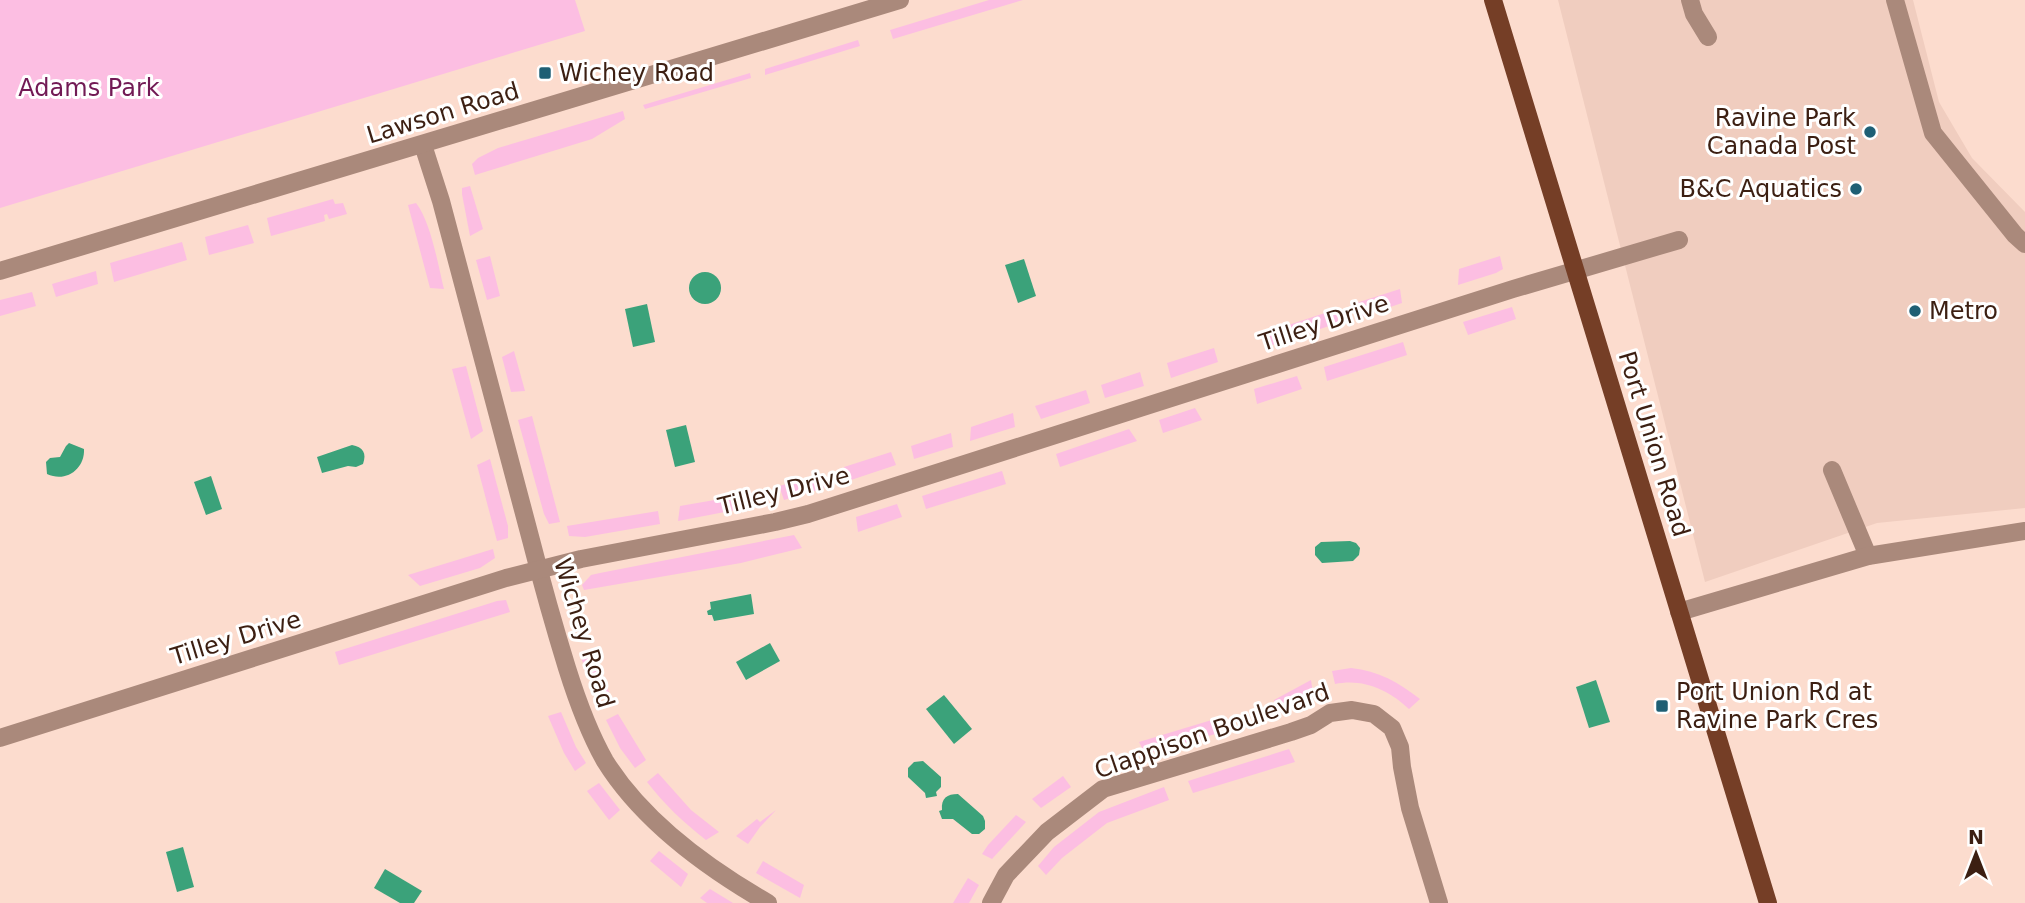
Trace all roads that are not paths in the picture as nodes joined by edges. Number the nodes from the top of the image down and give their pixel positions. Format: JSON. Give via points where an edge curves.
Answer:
{"nodes":[{"id":1,"x":900,"y":0,"type":"edge"},
{"id":2,"x":1493,"y":0,"type":"edge"},
{"id":3,"x":1690,"y":0,"type":"edge"},
{"id":4,"x":1895,"y":0,"type":"edge"},
{"id":5,"x":1708,"y":37,"type":"dead end"},
{"id":6,"x":423,"y":145,"type":"junction"},
{"id":7,"x":1679,"y":240,"type":"dead end"},
{"id":8,"x":2025,"y":244,"type":"edge"},
{"id":9,"x":1575,"y":270,"type":"junction"},
{"id":10,"x":0,"y":271,"type":"edge"},
{"id":11,"x":1832,"y":470,"type":"dead end"},
{"id":12,"x":2025,"y":531,"type":"edge"},
{"id":13,"x":1868,"y":556,"type":"junction"},
{"id":14,"x":539,"y":570,"type":"junction"},
{"id":15,"x":1679,"y":612,"type":"junction"},
{"id":16,"x":0,"y":738,"type":"edge"},
{"id":17,"x":768,"y":903,"type":"edge"},
{"id":18,"x":991,"y":903,"type":"edge"},
{"id":19,"x":1439,"y":903,"type":"edge"},
{"id":20,"x":1768,"y":903,"type":"edge"}],
"edges":[{"from":1,"to":6,"type":"street","name":"Lawson Road"},
{"from":2,"to":9,"type":"main road","name":"Port Union Road"},
{"from":3,"to":5,"type":"street"},
{"from":4,"to":8,"type":"street","via":[[1933,133]]},
{"from":6,"to":10,"type":"street","name":"Lawson Road"},
{"from":6,"to":14,"type":"street","name":"Wichey Road"},
{"from":7,"to":9,"type":"street","name":"Tilley Drive"},
{"from":9,"to":14,"type":"street","name":"Tilley Drive","via":[[808,514]]},
{"from":9,"to":15,"type":"main road","name":"Port Union Road"},
{"from":11,"to":13,"type":"street"},
{"from":12,"to":13,"type":"street"},
{"from":13,"to":15,"type":"street"},
{"from":14,"to":16,"type":"street","name":"Tilley Drive"},
{"from":14,"to":17,"type":"street","name":"Wichey Road","via":[[583,718],[607,763],[663,828]]},
{"from":15,"to":20,"type":"main road","name":"Port Union Road"},
{"from":18,"to":19,"type":"street","name":"Clappison Boulevard","via":[[1006,875],[1047,832],[1103,789],[1291,732],[1330,713],[1352,710],[1374,714],[1392,728],[1401,747],[1410,808]]}]}
